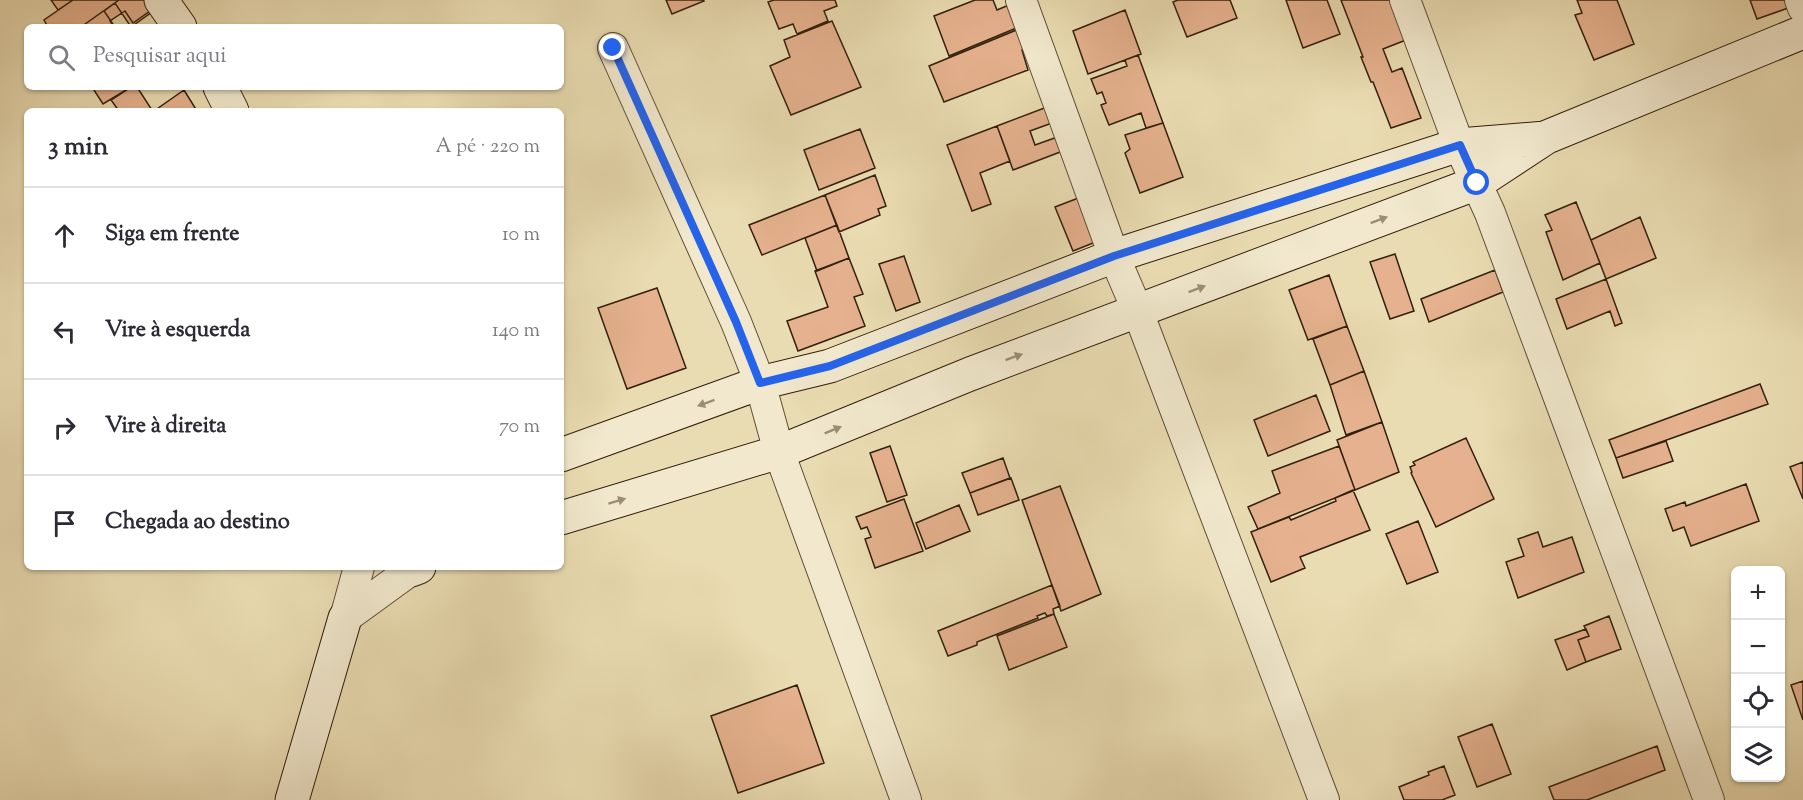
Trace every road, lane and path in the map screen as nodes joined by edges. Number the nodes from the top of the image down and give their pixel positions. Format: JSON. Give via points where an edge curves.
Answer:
{"nodes":[{"id":1,"x":161,"y":0,"type":"edge"},
{"id":2,"x":1021,"y":0,"type":"edge"},
{"id":3,"x":1405,"y":0,"type":"edge"},
{"id":4,"x":1800,"y":0,"type":"edge"},
{"id":5,"x":1803,"y":8,"type":"edge"},
{"id":6,"x":178,"y":24,"type":"edge"},
{"id":7,"x":1803,"y":32,"type":"edge"},
{"id":8,"x":613,"y":48,"type":"dead end"},
{"id":9,"x":222,"y":90,"type":"edge"},
{"id":10,"x":230,"y":108,"type":"edge"},
{"id":11,"x":1547,"y":137,"type":"junction"},
{"id":12,"x":1460,"y":145,"type":"junction"},
{"id":13,"x":1477,"y":183,"type":"junction"},
{"id":14,"x":1114,"y":256,"type":"junction"},
{"id":15,"x":1137,"y":312,"type":"junction"},
{"id":16,"x":760,"y":383,"type":"junction"},
{"id":17,"x":779,"y":452,"type":"junction"},
{"id":18,"x":564,"y":454,"type":"edge"},
{"id":19,"x":564,"y":517,"type":"edge"},
{"id":20,"x":358,"y":570,"type":"edge"},
{"id":21,"x":410,"y":570,"type":"edge"},
{"id":22,"x":345,"y":618,"type":"junction"},
{"id":23,"x":292,"y":800,"type":"edge"},
{"id":24,"x":906,"y":800,"type":"edge"},
{"id":25,"x":1324,"y":800,"type":"edge"},
{"id":26,"x":1708,"y":800,"type":"edge"}],
"edges":[{"from":1,"to":6,"type":"street"},
{"from":2,"to":14,"type":"street"},
{"from":3,"to":12,"type":"street"},
{"from":4,"to":5,"type":"street"},
{"from":7,"to":11,"type":"street"},
{"from":8,"to":16,"type":"street"},
{"from":9,"to":10,"type":"street"},
{"from":11,"to":12,"type":"street"},
{"from":11,"to":13,"type":"street"},
{"from":12,"to":13,"type":"street"},
{"from":12,"to":14,"type":"street"},
{"from":15,"to":13,"type":"street","one_way":true},
{"from":13,"to":26,"type":"street"},
{"from":14,"to":15,"type":"street"},
{"from":14,"to":16,"type":"street","via":[[830,366]]},
{"from":17,"to":15,"type":"street","one_way":true,"via":[[970,374]]},
{"from":15,"to":25,"type":"street"},
{"from":16,"to":17,"type":"street"},
{"from":16,"to":18,"type":"street","one_way":true},
{"from":19,"to":17,"type":"street","one_way":true},
{"from":17,"to":24,"type":"street"},
{"from":20,"to":22,"type":"street"},
{"from":21,"to":22,"type":"street"},
{"from":22,"to":23,"type":"street"}]}
